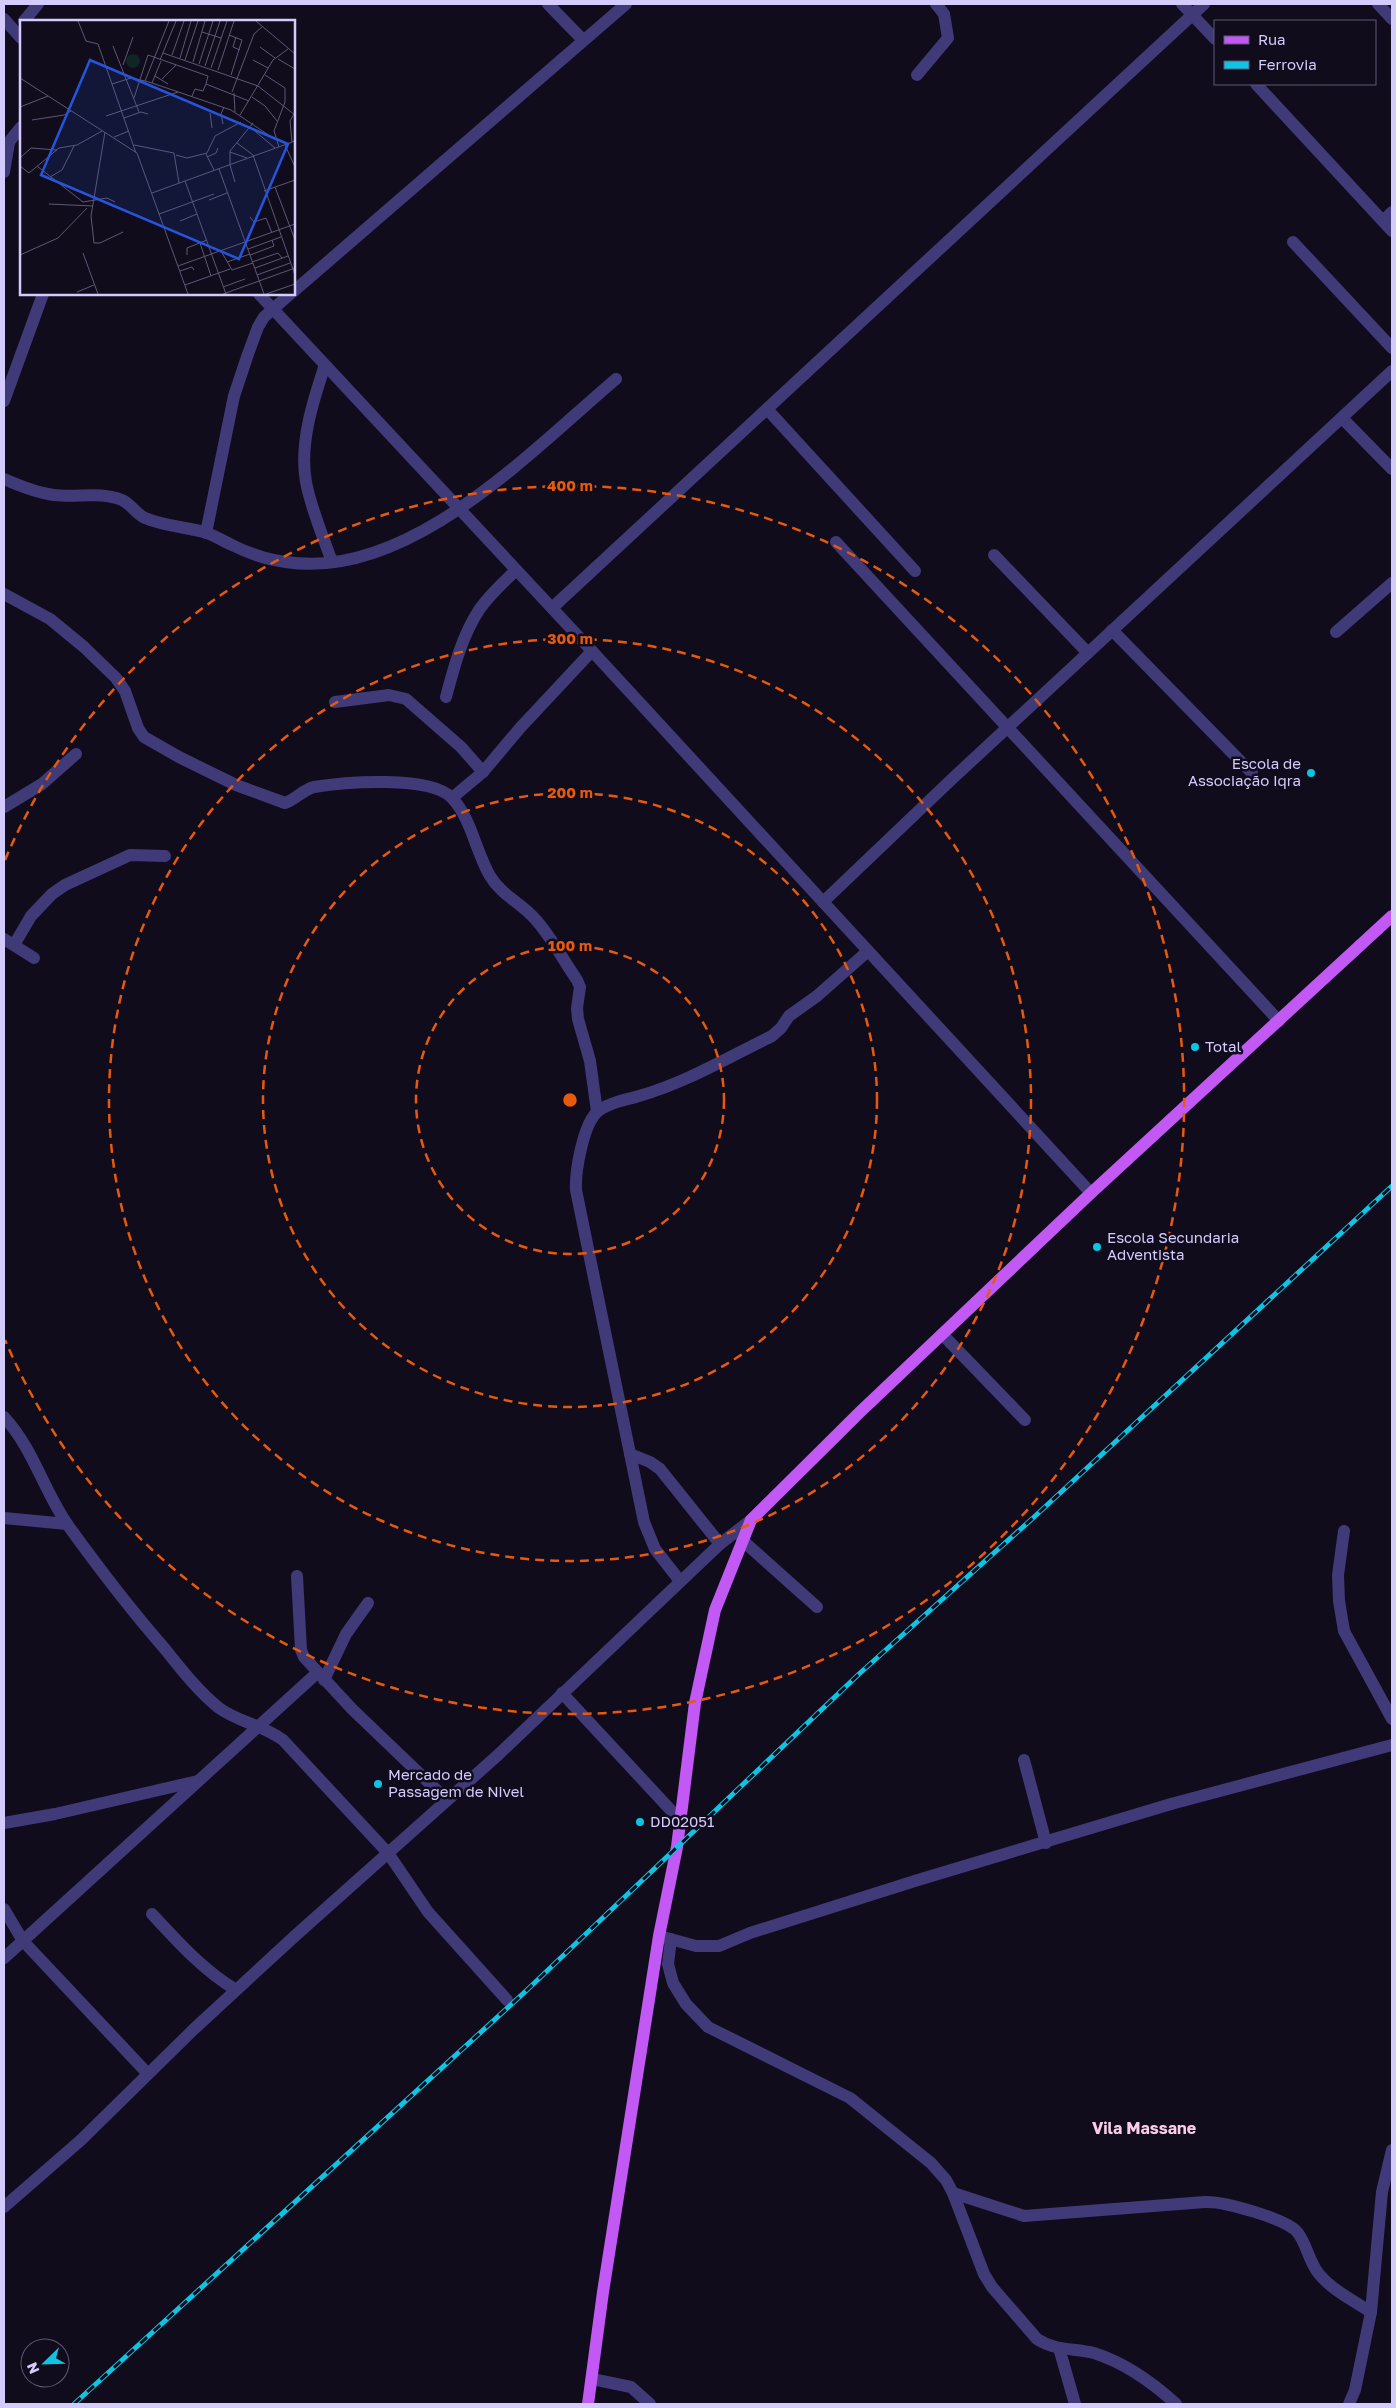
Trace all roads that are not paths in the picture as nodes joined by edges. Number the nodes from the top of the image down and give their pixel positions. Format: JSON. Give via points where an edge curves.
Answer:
{"nodes":[{"id":1,"x":38,"y":4,"type":"edge"},
{"id":2,"x":548,"y":4,"type":"edge"},
{"id":3,"x":626,"y":4,"type":"edge"},
{"id":4,"x":936,"y":4,"type":"edge"},
{"id":5,"x":1182,"y":4,"type":"edge"},
{"id":6,"x":1204,"y":4,"type":"edge"},
{"id":7,"x":1378,"y":4,"type":"edge"},
{"id":8,"x":1192,"y":15,"type":"junction"},
{"id":9,"x":4,"y":19,"type":"edge"},
{"id":10,"x":1392,"y":19,"type":"edge"},
{"id":11,"x":25,"y":20,"type":"edge"},
{"id":12,"x":19,"y":32,"type":"edge"},
{"id":13,"x":1214,"y":39,"type":"edge"},
{"id":14,"x":582,"y":40,"type":"junction"},
{"id":15,"x":917,"y":74,"type":"dead end"},
{"id":16,"x":1257,"y":85,"type":"edge"},
{"id":17,"x":20,"y":129,"type":"edge"},
{"id":18,"x":6,"y":146,"type":"edge"},
{"id":19,"x":4,"y":172,"type":"edge"},
{"id":20,"x":1388,"y":217,"type":"edge"},
{"id":21,"x":1392,"y":231,"type":"edge"},
{"id":22,"x":1293,"y":242,"type":"dead end"},
{"id":23,"x":295,"y":290,"type":"edge"},
{"id":24,"x":43,"y":295,"type":"edge"},
{"id":25,"x":260,"y":295,"type":"edge"},
{"id":26,"x":289,"y":295,"type":"edge"},
{"id":27,"x":273,"y":309,"type":"junction"},
{"id":28,"x":1392,"y":348,"type":"edge"},
{"id":29,"x":325,"y":365,"type":"junction"},
{"id":30,"x":1392,"y":371,"type":"edge"},
{"id":31,"x":616,"y":379,"type":"dead end"},
{"id":32,"x":4,"y":401,"type":"edge"},
{"id":33,"x":767,"y":409,"type":"junction"},
{"id":34,"x":1342,"y":418,"type":"junction"},
{"id":35,"x":1392,"y":469,"type":"edge"},
{"id":36,"x":4,"y":479,"type":"edge"},
{"id":37,"x":460,"y":510,"type":"junction"},
{"id":38,"x":206,"y":533,"type":"junction"},
{"id":39,"x":836,"y":542,"type":"dead end"},
{"id":40,"x":994,"y":555,"type":"dead end"},
{"id":41,"x":332,"y":562,"type":"junction"},
{"id":42,"x":516,"y":570,"type":"junction"},
{"id":43,"x":915,"y":571,"type":"dead end"},
{"id":44,"x":1392,"y":583,"type":"edge"},
{"id":45,"x":4,"y":594,"type":"edge"},
{"id":46,"x":552,"y":608,"type":"junction"},
{"id":47,"x":1112,"y":630,"type":"junction"},
{"id":48,"x":1336,"y":632,"type":"dead end"},
{"id":49,"x":592,"y":651,"type":"junction"},
{"id":50,"x":1088,"y":653,"type":"junction"},
{"id":51,"x":446,"y":697,"type":"dead end"},
{"id":52,"x":335,"y":702,"type":"dead end"},
{"id":53,"x":1007,"y":729,"type":"junction"},
{"id":54,"x":76,"y":754,"type":"dead end"},
{"id":55,"x":483,"y":772,"type":"junction"},
{"id":56,"x":1252,"y":773,"type":"dead end"},
{"id":57,"x":452,"y":798,"type":"junction"},
{"id":58,"x":4,"y":807,"type":"edge"},
{"id":59,"x":165,"y":856,"type":"dead end"},
{"id":60,"x":823,"y":902,"type":"junction"},
{"id":61,"x":1392,"y":916,"type":"edge"},
{"id":62,"x":9,"y":942,"type":"edge"},
{"id":63,"x":868,"y":951,"type":"junction"},
{"id":64,"x":34,"y":958,"type":"dead end"},
{"id":65,"x":1279,"y":1021,"type":"junction"},
{"id":66,"x":597,"y":1112,"type":"junction"},
{"id":67,"x":1091,"y":1193,"type":"junction"},
{"id":68,"x":942,"y":1334,"type":"junction"},
{"id":69,"x":4,"y":1417,"type":"edge"},
{"id":70,"x":1025,"y":1420,"type":"dead end"},
{"id":71,"x":630,"y":1454,"type":"junction"},
{"id":72,"x":4,"y":1518,"type":"edge"},
{"id":73,"x":751,"y":1520,"type":"junction"},
{"id":74,"x":67,"y":1524,"type":"junction"},
{"id":75,"x":1344,"y":1531,"type":"dead end"},
{"id":76,"x":742,"y":1540,"type":"junction"},
{"id":77,"x":720,"y":1544,"type":"junction"},
{"id":78,"x":297,"y":1576,"type":"dead end"},
{"id":79,"x":680,"y":1582,"type":"junction"},
{"id":80,"x":368,"y":1603,"type":"dead end"},
{"id":81,"x":817,"y":1607,"type":"dead end"},
{"id":82,"x":320,"y":1676,"type":"junction"},
{"id":83,"x":562,"y":1693,"type":"junction"},
{"id":84,"x":1392,"y":1719,"type":"edge"},
{"id":85,"x":258,"y":1725,"type":"junction"},
{"id":86,"x":1392,"y":1745,"type":"edge"},
{"id":87,"x":1024,"y":1760,"type":"dead end"},
{"id":88,"x":198,"y":1781,"type":"junction"},
{"id":89,"x":447,"y":1800,"type":"junction"},
{"id":90,"x":679,"y":1819,"type":"junction"},
{"id":91,"x":4,"y":1823,"type":"edge"},
{"id":92,"x":1046,"y":1843,"type":"junction"},
{"id":93,"x":388,"y":1853,"type":"junction"},
{"id":94,"x":4,"y":1909,"type":"edge"},
{"id":95,"x":152,"y":1914,"type":"dead end"},
{"id":96,"x":665,"y":1938,"type":"junction"},
{"id":97,"x":23,"y":1941,"type":"junction"},
{"id":98,"x":4,"y":1958,"type":"edge"},
{"id":99,"x":236,"y":1990,"type":"junction"},
{"id":100,"x":507,"y":2000,"type":"dead end"},
{"id":101,"x":148,"y":2074,"type":"junction"},
{"id":102,"x":1392,"y":2150,"type":"edge"},
{"id":103,"x":953,"y":2193,"type":"junction"},
{"id":104,"x":4,"y":2207,"type":"edge"},
{"id":105,"x":1371,"y":2312,"type":"junction"},
{"id":106,"x":1059,"y":2348,"type":"junction"},
{"id":107,"x":592,"y":2379,"type":"junction"},
{"id":108,"x":588,"y":2404,"type":"edge"},
{"id":109,"x":650,"y":2404,"type":"edge"},
{"id":110,"x":1075,"y":2404,"type":"edge"},
{"id":111,"x":1176,"y":2404,"type":"edge"},
{"id":112,"x":1349,"y":2404,"type":"edge"}],
"edges":[{"from":1,"to":11,"type":"street"},
{"from":2,"to":14,"type":"street"},
{"from":3,"to":14,"type":"street"},
{"from":4,"to":15,"type":"street","via":[[944,14],[948,38]]},
{"from":5,"to":8,"type":"street"},
{"from":6,"to":8,"type":"street"},
{"from":7,"to":10,"type":"street"},
{"from":8,"to":13,"type":"street"},
{"from":8,"to":33,"type":"street"},
{"from":9,"to":12,"type":"street"},
{"from":14,"to":23,"type":"street"},
{"from":16,"to":20,"type":"street"},
{"from":17,"to":18,"type":"street"},
{"from":18,"to":19,"type":"street"},
{"from":20,"to":21,"type":"street"},
{"from":22,"to":28,"type":"street"},
{"from":24,"to":32,"type":"street"},
{"from":25,"to":27,"type":"street"},
{"from":26,"to":27,"type":"street"},
{"from":27,"to":29,"type":"street"},
{"from":27,"to":38,"type":"street","via":[[258,327],[234,396]]},
{"from":29,"to":37,"type":"street"},
{"from":29,"to":41,"type":"street","via":[[313,399],[305,451],[305,480]]},
{"from":30,"to":34,"type":"street"},
{"from":31,"to":37,"type":"street"},
{"from":33,"to":43,"type":"street"},
{"from":33,"to":46,"type":"street"},
{"from":34,"to":35,"type":"street"},
{"from":34,"to":47,"type":"street"},
{"from":36,"to":38,"type":"street","via":[[54,495],[114,498],[124,501],[145,518]]},
{"from":37,"to":41,"type":"street","via":[[408,539],[370,554]]},
{"from":37,"to":42,"type":"street"},
{"from":38,"to":41,"type":"street","via":[[284,562],[314,565]]},
{"from":39,"to":53,"type":"street"},
{"from":40,"to":50,"type":"street"},
{"from":42,"to":46,"type":"street"},
{"from":42,"to":51,"type":"street","via":[[480,608],[470,625]]},
{"from":44,"to":48,"type":"street"},
{"from":45,"to":57,"type":"street","via":[[50,619],[116,678],[125,691],[144,737],[236,785],[285,803],[312,788],[382,783],[428,785]]},
{"from":46,"to":49,"type":"street"},
{"from":47,"to":50,"type":"street"},
{"from":47,"to":56,"type":"street"},
{"from":49,"to":55,"type":"street"},
{"from":49,"to":60,"type":"street"},
{"from":50,"to":53,"type":"street"},
{"from":52,"to":55,"type":"street","via":[[389,695],[406,699],[461,747]]},
{"from":53,"to":60,"type":"street"},
{"from":53,"to":65,"type":"street"},
{"from":54,"to":58,"type":"street","via":[[42,784]]},
{"from":55,"to":57,"type":"street"},
{"from":57,"to":66,"type":"street","via":[[490,876],[507,898],[536,920],[577,980],[580,987],[578,1019],[590,1061]]},
{"from":59,"to":62,"type":"street","via":[[130,855],[65,885],[52,894]]},
{"from":60,"to":63,"type":"street"},
{"from":61,"to":65,"type":"main road"},
{"from":62,"to":64,"type":"street"},
{"from":63,"to":66,"type":"street","via":[[789,1016],[772,1036],[674,1083]]},
{"from":63,"to":67,"type":"street"},
{"from":65,"to":67,"type":"main road"},
{"from":66,"to":71,"type":"street","via":[[584,1142],[575,1176],[576,1190]]},
{"from":67,"to":68,"type":"main road"},
{"from":68,"to":70,"type":"street"},
{"from":68,"to":73,"type":"main road"},
{"from":69,"to":74,"type":"street","via":[[29,1449],[54,1504]]},
{"from":71,"to":77,"type":"street","via":[[660,1469]]},
{"from":71,"to":79,"type":"street","via":[[644,1522],[655,1548]]},
{"from":72,"to":74,"type":"street"},
{"from":73,"to":76,"type":"main road"},
{"from":73,"to":77,"type":"street"},
{"from":74,"to":85,"type":"street","via":[[102,1568],[117,1593],[205,1695],[227,1713]]},
{"from":75,"to":84,"type":"street","via":[[1338,1574],[1344,1631]]},
{"from":76,"to":81,"type":"street"},
{"from":76,"to":90,"type":"main road","via":[[715,1610],[706,1646]]},
{"from":77,"to":79,"type":"street"},
{"from":78,"to":82,"type":"street","via":[[301,1650]]},
{"from":79,"to":83,"type":"street"},
{"from":80,"to":82,"type":"street"},
{"from":82,"to":85,"type":"street"},
{"from":82,"to":89,"type":"street"},
{"from":83,"to":89,"type":"street"},
{"from":83,"to":90,"type":"street"},
{"from":85,"to":88,"type":"street"},
{"from":85,"to":93,"type":"street","via":[[283,1740]]},
{"from":86,"to":92,"type":"street","via":[[1180,1801]]},
{"from":87,"to":92,"type":"street"},
{"from":88,"to":91,"type":"street"},
{"from":88,"to":97,"type":"street"},
{"from":89,"to":93,"type":"street"},
{"from":90,"to":96,"type":"main road"},
{"from":92,"to":96,"type":"street","via":[[750,1933],[719,1946],[696,1946]]},
{"from":93,"to":99,"type":"street"},
{"from":93,"to":100,"type":"street","via":[[428,1912]]},
{"from":94,"to":97,"type":"street"},
{"from":95,"to":99,"type":"street","via":[[202,1966]]},
{"from":96,"to":103,"type":"street","via":[[673,1982],[686,2004],[708,2027],[850,2098],[930,2163]]},
{"from":96,"to":107,"type":"main road","via":[[603,2292]]},
{"from":97,"to":98,"type":"street"},
{"from":97,"to":101,"type":"street"},
{"from":99,"to":101,"type":"street"},
{"from":101,"to":104,"type":"street"},
{"from":102,"to":105,"type":"street","via":[[1382,2192]]},
{"from":103,"to":105,"type":"street","via":[[1024,2216],[1217,2201],[1296,2230],[1317,2272],[1326,2282]]},
{"from":103,"to":106,"type":"street","via":[[992,2287],[1038,2339]]},
{"from":105,"to":112,"type":"street","via":[[1355,2390]]},
{"from":106,"to":110,"type":"street"},
{"from":106,"to":111,"type":"street","via":[[1093,2353],[1123,2366],[1146,2378]]},
{"from":107,"to":108,"type":"main road"},
{"from":107,"to":109,"type":"street","via":[[631,2387]]}]}
